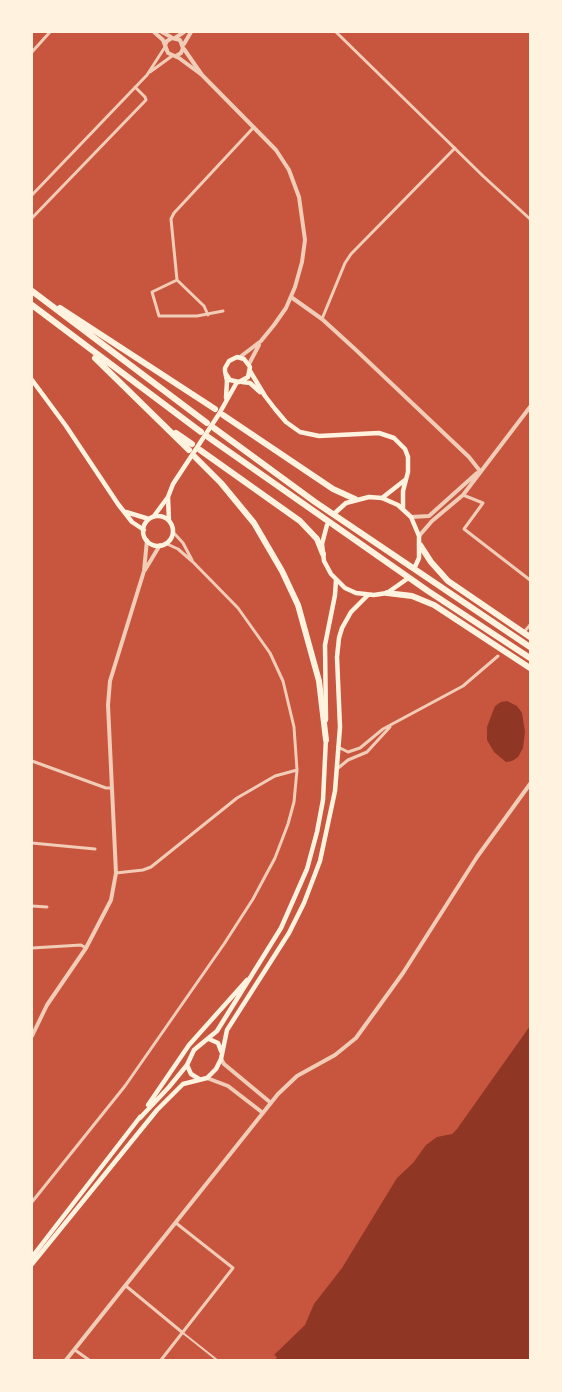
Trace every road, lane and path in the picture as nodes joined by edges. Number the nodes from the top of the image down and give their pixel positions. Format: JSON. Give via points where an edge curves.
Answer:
{"nodes":[{"id":1,"x":50,"y":32,"type":"edge"},
{"id":2,"x":154,"y":32,"type":"edge"},
{"id":3,"x":162,"y":32,"type":"edge"},
{"id":4,"x":184,"y":32,"type":"edge"},
{"id":5,"x":191,"y":32,"type":"edge"},
{"id":6,"x":336,"y":32,"type":"edge"},
{"id":7,"x":173,"y":38,"type":"junction"},
{"id":8,"x":165,"y":46,"type":"junction"},
{"id":9,"x":183,"y":47,"type":"junction"},
{"id":10,"x":32,"y":52,"type":"edge"},
{"id":11,"x":174,"y":56,"type":"junction"},
{"id":12,"x":147,"y":75,"type":"junction"},
{"id":13,"x":202,"y":75,"type":"junction"},
{"id":14,"x":135,"y":87,"type":"junction"},
{"id":15,"x":255,"y":127,"type":"junction"},
{"id":16,"x":455,"y":148,"type":"junction"},
{"id":17,"x":32,"y":195,"type":"edge"},
{"id":18,"x":32,"y":218,"type":"edge"},
{"id":19,"x":531,"y":219,"type":"edge"},
{"id":20,"x":177,"y":280,"type":"junction"},
{"id":21,"x":32,"y":291,"type":"edge"},
{"id":22,"x":291,"y":297,"type":"junction"},
{"id":23,"x":32,"y":305,"type":"edge"},
{"id":24,"x":223,"y":311,"type":"dead end"},
{"id":25,"x":208,"y":315,"type":"junction"},
{"id":26,"x":322,"y":319,"type":"junction"},
{"id":27,"x":75,"y":339,"type":"junction"},
{"id":28,"x":261,"y":341,"type":"junction"},
{"id":29,"x":240,"y":357,"type":"junction"},
{"id":30,"x":249,"y":364,"type":"junction"},
{"id":31,"x":250,"y":371,"type":"junction"},
{"id":32,"x":226,"y":374,"type":"junction"},
{"id":33,"x":32,"y":380,"type":"edge"},
{"id":34,"x":239,"y":382,"type":"junction"},
{"id":35,"x":265,"y":396,"type":"junction"},
{"id":36,"x":225,"y":400,"type":"junction"},
{"id":37,"x":531,"y":407,"type":"edge"},
{"id":38,"x":215,"y":409,"type":"dead end"},
{"id":39,"x":223,"y":415,"type":"dead end"},
{"id":40,"x":207,"y":423,"type":"dead end"},
{"id":41,"x":214,"y":428,"type":"dead end"},
{"id":42,"x":201,"y":432,"type":"dead end"},
{"id":43,"x":208,"y":437,"type":"dead end"},
{"id":44,"x":190,"y":447,"type":"dead end"},
{"id":45,"x":200,"y":450,"type":"dead end"},
{"id":46,"x":195,"y":457,"type":"dead end"},
{"id":47,"x":480,"y":471,"type":"junction"},
{"id":48,"x":405,"y":480,"type":"junction"},
{"id":49,"x":463,"y":495,"type":"junction"},
{"id":50,"x":168,"y":497,"type":"junction"},
{"id":51,"x":382,"y":498,"type":"junction"},
{"id":52,"x":356,"y":499,"type":"junction"},
{"id":53,"x":403,"y":508,"type":"junction"},
{"id":54,"x":123,"y":511,"type":"junction"},
{"id":55,"x":336,"y":512,"type":"dead end"},
{"id":56,"x":411,"y":517,"type":"junction"},
{"id":57,"x":152,"y":518,"type":"junction"},
{"id":58,"x":169,"y":521,"type":"junction"},
{"id":59,"x":327,"y":525,"type":"dead end"},
{"id":60,"x":144,"y":530,"type":"junction"},
{"id":61,"x":173,"y":532,"type":"junction"},
{"id":62,"x":419,"y":536,"type":"junction"},
{"id":63,"x":147,"y":540,"type":"junction"},
{"id":64,"x":163,"y":544,"type":"junction"},
{"id":65,"x":420,"y":546,"type":"junction"},
{"id":66,"x":323,"y":554,"type":"junction"},
{"id":67,"x":193,"y":562,"type":"junction"},
{"id":68,"x":414,"y":569,"type":"dead end"},
{"id":69,"x":144,"y":571,"type":"junction"},
{"id":70,"x":407,"y":579,"type":"dead end"},
{"id":71,"x":336,"y":580,"type":"junction"},
{"id":72,"x":531,"y":580,"type":"edge"},
{"id":73,"x":387,"y":592,"type":"junction"},
{"id":74,"x":368,"y":595,"type":"junction"},
{"id":75,"x":531,"y":625,"type":"edge"},
{"id":76,"x":524,"y":632,"type":"dead end"},
{"id":77,"x":531,"y":637,"type":"edge"},
{"id":78,"x":531,"y":647,"type":"edge"},
{"id":79,"x":498,"y":656,"type":"dead end"},
{"id":80,"x":531,"y":658,"type":"edge"},
{"id":81,"x":531,"y":668,"type":"edge"},
{"id":82,"x":393,"y":724,"type":"junction"},
{"id":83,"x":326,"y":740,"type":"junction"},
{"id":84,"x":338,"y":747,"type":"junction"},
{"id":85,"x":32,"y":761,"type":"edge"},
{"id":86,"x":337,"y":769,"type":"junction"},
{"id":87,"x":297,"y":770,"type":"junction"},
{"id":88,"x":531,"y":784,"type":"edge"},
{"id":89,"x":113,"y":789,"type":"junction"},
{"id":90,"x":32,"y":843,"type":"edge"},
{"id":91,"x":95,"y":849,"type":"dead end"},
{"id":92,"x":116,"y":873,"type":"junction"},
{"id":93,"x":32,"y":906,"type":"edge"},
{"id":94,"x":47,"y":907,"type":"dead end"},
{"id":95,"x":32,"y":948,"type":"edge"},
{"id":96,"x":86,"y":948,"type":"junction"},
{"id":97,"x":255,"y":971,"type":"junction"},
{"id":98,"x":32,"y":1036,"type":"edge"},
{"id":99,"x":209,"y":1039,"type":"junction"},
{"id":100,"x":222,"y":1052,"type":"junction"},
{"id":101,"x":221,"y":1059,"type":"junction"},
{"id":102,"x":187,"y":1065,"type":"junction"},
{"id":103,"x":199,"y":1078,"type":"junction"},
{"id":104,"x":207,"y":1078,"type":"junction"},
{"id":105,"x":272,"y":1103,"type":"junction"},
{"id":106,"x":263,"y":1113,"type":"junction"},
{"id":107,"x":140,"y":1118,"type":"junction"},
{"id":108,"x":32,"y":1202,"type":"edge"},
{"id":109,"x":176,"y":1223,"type":"junction"},
{"id":110,"x":32,"y":1257,"type":"edge"},
{"id":111,"x":32,"y":1263,"type":"edge"},
{"id":112,"x":126,"y":1286,"type":"junction"},
{"id":113,"x":183,"y":1333,"type":"junction"},
{"id":114,"x":75,"y":1350,"type":"junction"},
{"id":115,"x":66,"y":1360,"type":"edge"},
{"id":116,"x":89,"y":1360,"type":"edge"},
{"id":117,"x":161,"y":1360,"type":"edge"},
{"id":118,"x":217,"y":1360,"type":"edge"}],
"edges":[{"from":1,"to":10,"type":"street"},
{"from":2,"to":8,"type":"street"},
{"from":3,"to":7,"type":"street"},
{"from":4,"to":7,"type":"street"},
{"from":5,"to":9,"type":"street"},
{"from":6,"to":16,"type":"street"},
{"from":7,"to":8,"type":"street"},
{"from":7,"to":9,"type":"street","via":[[180,40]]},
{"from":8,"to":11,"type":"street"},
{"from":8,"to":12,"type":"street"},
{"from":9,"to":11,"type":"street"},
{"from":9,"to":13,"type":"street"},
{"from":11,"to":12,"type":"street"},
{"from":11,"to":13,"type":"street"},
{"from":12,"to":14,"type":"street"},
{"from":13,"to":15,"type":"street"},
{"from":14,"to":17,"type":"street"},
{"from":14,"to":18,"type":"street","via":[[146,100]]},
{"from":15,"to":20,"type":"street","via":[[171,219]]},
{"from":15,"to":22,"type":"street","via":[[282,158],[301,204],[305,240]]},
{"from":16,"to":19,"type":"street"},
{"from":16,"to":26,"type":"street","via":[[351,254]]},
{"from":20,"to":25,"type":"street"},
{"from":20,"to":25,"type":"street","via":[[152,292],[159,315]]},
{"from":21,"to":38,"type":"highway"},
{"from":21,"to":40,"type":"highway"},
{"from":22,"to":26,"type":"street"},
{"from":22,"to":28,"type":"street"},
{"from":23,"to":27,"type":"highway"},
{"from":24,"to":25,"type":"street"},
{"from":26,"to":47,"type":"street"},
{"from":27,"to":42,"type":"highway"},
{"from":27,"to":44,"type":"highway"},
{"from":28,"to":29,"type":"street"},
{"from":28,"to":30,"type":"street"},
{"from":29,"to":30,"type":"main road"},
{"from":29,"to":32,"type":"main road","via":[[227,363]]},
{"from":30,"to":31,"type":"main road"},
{"from":31,"to":34,"type":"main road"},
{"from":31,"to":35,"type":"main road"},
{"from":32,"to":34,"type":"main road","via":[[230,380]]},
{"from":32,"to":36,"type":"main road"},
{"from":33,"to":54,"type":"main road"},
{"from":34,"to":35,"type":"main road","via":[[250,383]]},
{"from":34,"to":36,"type":"main road"},
{"from":35,"to":48,"type":"main road","via":[[286,422],[300,432],[319,436],[379,433],[394,438],[408,457]]},
{"from":36,"to":50,"type":"main road"},
{"from":37,"to":47,"type":"street"},
{"from":39,"to":52,"type":"highway","via":[[333,489]]},
{"from":41,"to":78,"type":"highway","via":[[315,502]]},
{"from":43,"to":80,"type":"highway"},
{"from":45,"to":66,"type":"highway","via":[[300,522],[317,539]]},
{"from":46,"to":83,"type":"highway","via":[[254,523],[298,605],[319,681]]},
{"from":47,"to":49,"type":"street"},
{"from":47,"to":56,"type":"street","via":[[429,516]]},
{"from":48,"to":51,"type":"main road"},
{"from":48,"to":53,"type":"main road"},
{"from":49,"to":62,"type":"street"},
{"from":49,"to":72,"type":"street","via":[[483,503],[464,529]]},
{"from":50,"to":57,"type":"main road"},
{"from":50,"to":58,"type":"main road"},
{"from":51,"to":52,"type":"main road"},
{"from":51,"to":53,"type":"main road"},
{"from":52,"to":55,"type":"main road"},
{"from":53,"to":56,"type":"main road"},
{"from":54,"to":57,"type":"main road"},
{"from":54,"to":60,"type":"main road"},
{"from":56,"to":62,"type":"main road"},
{"from":57,"to":58,"type":"main road","via":[[162,516]]},
{"from":57,"to":60,"type":"main road"},
{"from":58,"to":61,"type":"main road"},
{"from":59,"to":66,"type":"main road"},
{"from":60,"to":63,"type":"main road"},
{"from":61,"to":64,"type":"main road"},
{"from":61,"to":67,"type":"street"},
{"from":62,"to":65,"type":"main road"},
{"from":63,"to":64,"type":"main road"},
{"from":63,"to":69,"type":"street"},
{"from":64,"to":67,"type":"street","via":[[178,549]]},
{"from":64,"to":69,"type":"street"},
{"from":65,"to":68,"type":"main road"},
{"from":65,"to":77,"type":"highway","via":[[456,588]]},
{"from":66,"to":71,"type":"main road"},
{"from":67,"to":87,"type":"street","via":[[238,608],[270,653],[290,704]]},
{"from":69,"to":89,"type":"street","via":[[110,681]]},
{"from":70,"to":73,"type":"main road"},
{"from":71,"to":74,"type":"main road","via":[[351,591]]},
{"from":71,"to":83,"type":"main road","via":[[325,645]]},
{"from":73,"to":74,"type":"main road"},
{"from":73,"to":81,"type":"highway","via":[[424,600],[442,609]]},
{"from":74,"to":84,"type":"main road","via":[[351,612],[338,647]]},
{"from":75,"to":76,"type":"street"},
{"from":79,"to":82,"type":"street","via":[[463,686]]},
{"from":82,"to":84,"type":"street","via":[[356,750],[348,752]]},
{"from":82,"to":86,"type":"street","via":[[367,752]]},
{"from":83,"to":97,"type":"main road","via":[[323,800],[307,869],[281,928]]},
{"from":84,"to":86,"type":"main road"},
{"from":85,"to":89,"type":"street"},
{"from":86,"to":100,"type":"main road","via":[[320,861],[304,903],[273,961],[227,1030]]},
{"from":87,"to":92,"type":"street","via":[[275,776],[237,798],[151,867]]},
{"from":87,"to":108,"type":"street","via":[[288,824],[253,899],[125,1086]]},
{"from":88,"to":105,"type":"street","via":[[477,857],[356,1038],[297,1076]]},
{"from":89,"to":92,"type":"street"},
{"from":90,"to":91,"type":"street"},
{"from":92,"to":96,"type":"street","via":[[111,900]]},
{"from":93,"to":94,"type":"street"},
{"from":95,"to":96,"type":"street"},
{"from":96,"to":98,"type":"street","via":[[47,1005]]},
{"from":97,"to":99,"type":"main road"},
{"from":97,"to":107,"type":"main road","via":[[189,1045]]},
{"from":99,"to":100,"type":"main road","via":[[218,1043]]},
{"from":99,"to":102,"type":"main road","via":[[194,1050]]},
{"from":100,"to":101,"type":"main road"},
{"from":101,"to":104,"type":"main road"},
{"from":101,"to":105,"type":"street"},
{"from":102,"to":103,"type":"main road","via":[[191,1074]]},
{"from":102,"to":107,"type":"main road"},
{"from":103,"to":104,"type":"main road"},
{"from":103,"to":111,"type":"main road","via":[[183,1084],[157,1110]]},
{"from":104,"to":106,"type":"street","via":[[228,1086]]},
{"from":105,"to":106,"type":"street"},
{"from":106,"to":109,"type":"street"},
{"from":107,"to":110,"type":"main road"},
{"from":109,"to":112,"type":"street"},
{"from":109,"to":113,"type":"street","via":[[233,1268]]},
{"from":112,"to":113,"type":"street"},
{"from":112,"to":114,"type":"street"},
{"from":113,"to":117,"type":"street"},
{"from":113,"to":118,"type":"street"},
{"from":114,"to":115,"type":"street"},
{"from":114,"to":116,"type":"street"}]}
